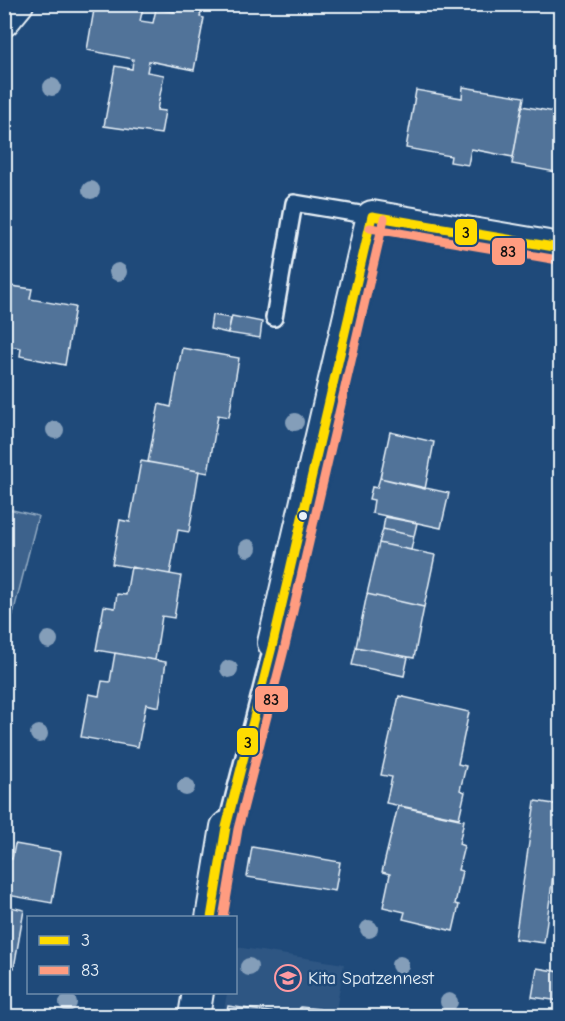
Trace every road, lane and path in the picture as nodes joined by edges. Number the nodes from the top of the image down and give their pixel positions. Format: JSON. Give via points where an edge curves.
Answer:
{"nodes":[{"id":1,"x":18,"y":4,"type":"edge"},
{"id":2,"x":4,"y":21,"type":"edge"},
{"id":3,"x":372,"y":216,"type":"junction"},
{"id":4,"x":561,"y":248,"type":"edge"},
{"id":5,"x":274,"y":318,"type":"dead end"},
{"id":6,"x":273,"y":643,"type":"joint"},
{"id":7,"x":226,"y":827,"type":"joint"},
{"id":8,"x":211,"y":916,"type":"edge"},
{"id":9,"x":198,"y":994,"type":"edge"},
{"id":10,"x":194,"y":1017,"type":"edge"}],
"edges":[{"from":1,"to":2,"type":"street"},
{"from":3,"to":4,"type":"street"},
{"from":3,"to":5,"type":"lane","via":[[294,203]]},
{"from":3,"to":6,"type":"street"},
{"from":6,"to":7,"type":"lane"},
{"from":7,"to":8,"type":"street"},
{"from":9,"to":10,"type":"street"}]}
